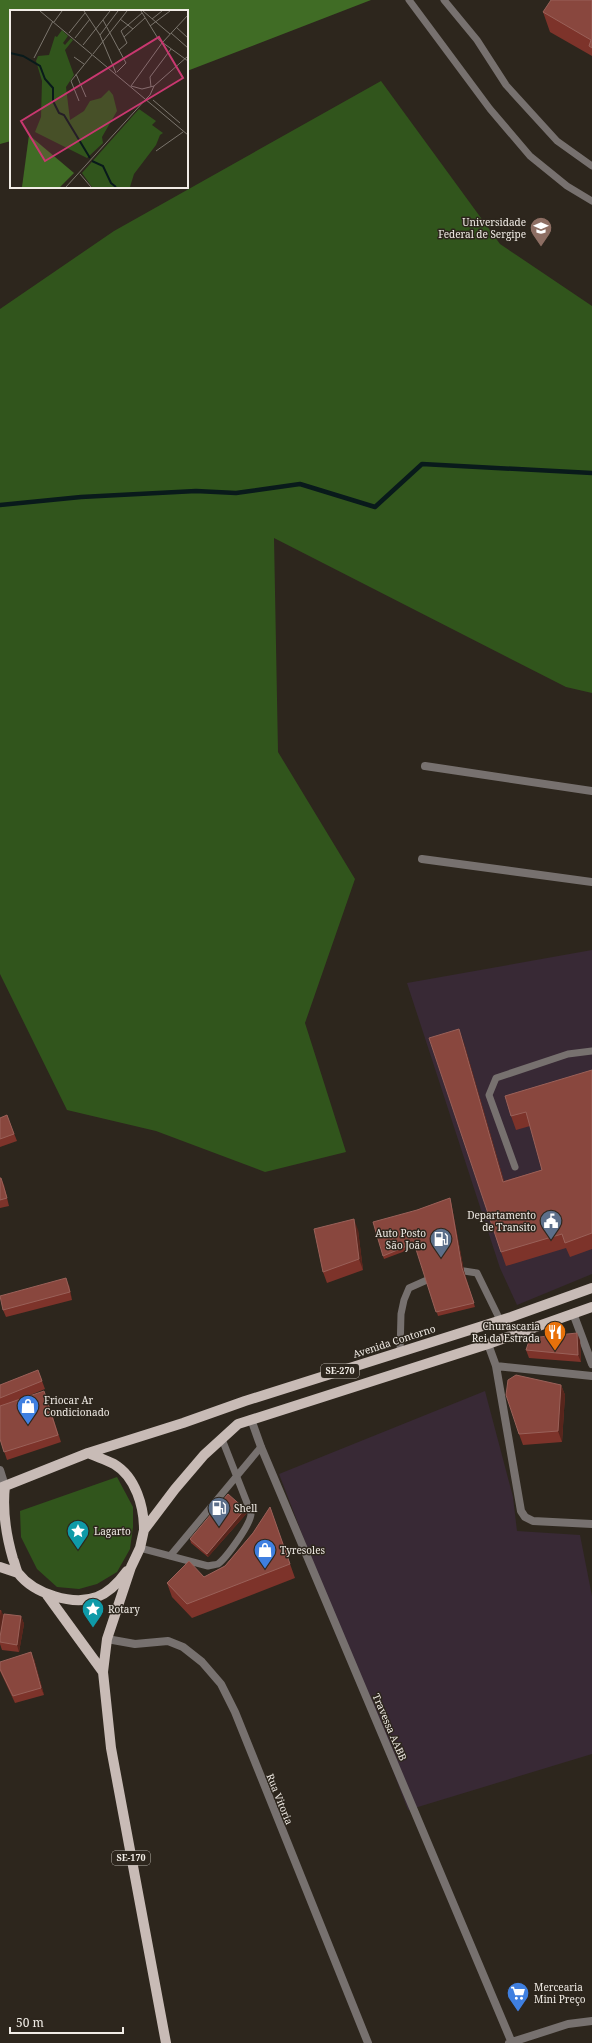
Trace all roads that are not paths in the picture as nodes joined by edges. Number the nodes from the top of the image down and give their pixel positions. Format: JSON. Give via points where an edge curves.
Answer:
{"nodes":[{"id":1,"x":409,"y":0,"type":"edge"},
{"id":2,"x":444,"y":0,"type":"edge"},
{"id":3,"x":592,"y":166,"type":"edge"},
{"id":4,"x":592,"y":200,"type":"edge"},
{"id":5,"x":425,"y":766,"type":"dead end"},
{"id":6,"x":592,"y":792,"type":"edge"},
{"id":7,"x":422,"y":859,"type":"dead end"},
{"id":8,"x":592,"y":882,"type":"edge"},
{"id":9,"x":592,"y":1051,"type":"edge"},
{"id":10,"x":515,"y":1166,"type":"dead end"},
{"id":11,"x":464,"y":1271,"type":"edge"},
{"id":12,"x":427,"y":1280,"type":"edge"},
{"id":13,"x":592,"y":1288,"type":"edge"},
{"id":14,"x":592,"y":1306,"type":"edge"},
{"id":15,"x":573,"y":1313,"type":"junction"},
{"id":16,"x":500,"y":1320,"type":"junction"},
{"id":17,"x":488,"y":1344,"type":"junction"},
{"id":18,"x":400,"y":1352,"type":"junction"},
{"id":19,"x":592,"y":1364,"type":"edge"},
{"id":20,"x":496,"y":1366,"type":"junction"},
{"id":21,"x":592,"y":1376,"type":"edge"},
{"id":22,"x":251,"y":1418,"type":"junction"},
{"id":23,"x":222,"y":1438,"type":"junction"},
{"id":24,"x":261,"y":1447,"type":"junction"},
{"id":25,"x":88,"y":1453,"type":"junction"},
{"id":26,"x":0,"y":1470,"type":"edge"},
{"id":27,"x":237,"y":1475,"type":"junction"},
{"id":28,"x":3,"y":1487,"type":"edge"},
{"id":29,"x":592,"y":1524,"type":"edge"},
{"id":30,"x":144,"y":1530,"type":"junction"},
{"id":31,"x":140,"y":1548,"type":"junction"},
{"id":32,"x":170,"y":1556,"type":"junction"},
{"id":33,"x":0,"y":1567,"type":"edge"},
{"id":34,"x":131,"y":1567,"type":"junction"},
{"id":35,"x":18,"y":1573,"type":"junction"},
{"id":36,"x":47,"y":1595,"type":"junction"},
{"id":37,"x":107,"y":1639,"type":"junction"},
{"id":38,"x":103,"y":1672,"type":"junction"},
{"id":39,"x":592,"y":2021,"type":"edge"},
{"id":40,"x":511,"y":2042,"type":"edge"},
{"id":41,"x":166,"y":2043,"type":"edge"},
{"id":42,"x":368,"y":2043,"type":"edge"}],
"edges":[{"from":1,"to":4,"type":"lane","via":[[490,109],[530,156],[567,186]]},
{"from":2,"to":3,"type":"lane","via":[[477,40],[506,85],[557,141]]},
{"from":5,"to":6,"type":"street"},
{"from":7,"to":8,"type":"street"},
{"from":9,"to":10,"type":"lane","via":[[568,1054],[496,1078],[489,1094]]},
{"from":11,"to":16,"type":"lane","via":[[476,1273]]},
{"from":12,"to":18,"type":"lane","via":[[409,1288],[404,1300]]},
{"from":13,"to":16,"type":"main road","name":"Avenida Contorno","number":"SE-270"},
{"from":14,"to":15,"type":"main road","number":"SE-270"},
{"from":15,"to":17,"type":"main road","number":"SE-270"},
{"from":15,"to":19,"type":"street"},
{"from":16,"to":18,"type":"main road","name":"Avenida Contorno","number":"SE-270"},
{"from":17,"to":20,"type":"street"},
{"from":17,"to":22,"type":"main road","number":"SE-270"},
{"from":18,"to":25,"type":"main road","name":"Avenida Contorno","number":"SE-270"},
{"from":20,"to":21,"type":"street"},
{"from":20,"to":29,"type":"street","via":[[521,1511],[525,1517],[533,1521]]},
{"from":22,"to":23,"type":"main road","number":"SE-270","via":[[238,1424]]},
{"from":22,"to":24,"type":"street","name":"Travessa AABB"},
{"from":23,"to":27,"type":"lane"},
{"from":23,"to":30,"type":"main road","number":"SE-270","via":[[198,1461]]},
{"from":24,"to":27,"type":"lane"},
{"from":24,"to":40,"type":"street","name":"Travessa AABB"},
{"from":25,"to":28,"type":"main road","number":"SE-270"},
{"from":25,"to":30,"type":"main road","via":[[115,1464],[125,1473],[139,1497],[144,1515]]},
{"from":26,"to":28,"type":"street"},
{"from":27,"to":32,"type":"lane"},
{"from":27,"to":32,"type":"lane","via":[[252,1518],[223,1559],[208,1566]]},
{"from":28,"to":35,"type":"main road","via":[[8,1542]]},
{"from":30,"to":31,"type":"main road","number":"SE-270"},
{"from":31,"to":32,"type":"lane"},
{"from":31,"to":34,"type":"main road","number":"SE-270"},
{"from":33,"to":35,"type":"main road","number":"SE-270"},
{"from":34,"to":36,"type":"main road","number":"SE-270","via":[[109,1591],[97,1597],[80,1600]]},
{"from":34,"to":37,"type":"main road"},
{"from":35,"to":36,"type":"main road","number":"SE-270"},
{"from":36,"to":38,"type":"main road"},
{"from":37,"to":38,"type":"main road"},
{"from":37,"to":42,"type":"street","name":"Rua Vitoria","via":[[136,1644],[168,1641],[183,1647],[202,1662],[221,1684],[235,1712]]},
{"from":38,"to":41,"type":"main road","number":"SE-170","via":[[111,1748]]},
{"from":39,"to":40,"type":"street","via":[[568,2024]]}]}
